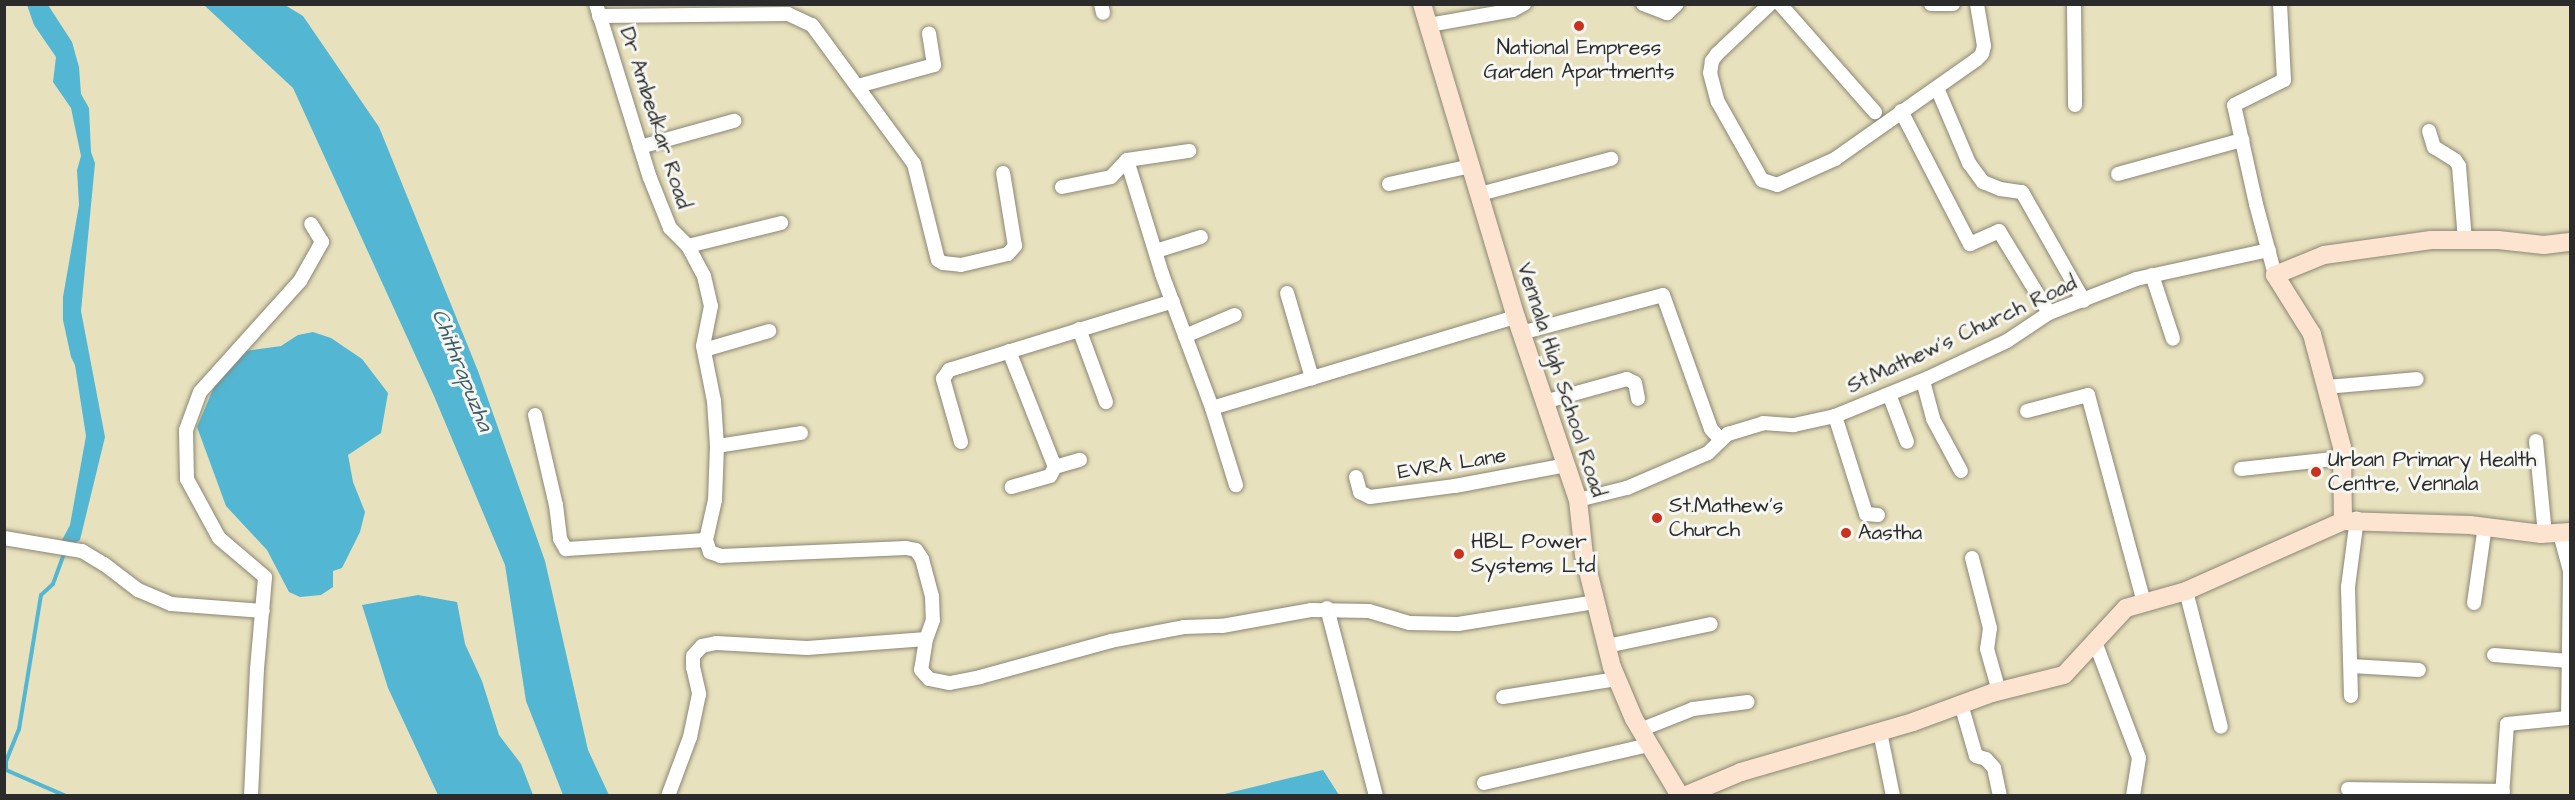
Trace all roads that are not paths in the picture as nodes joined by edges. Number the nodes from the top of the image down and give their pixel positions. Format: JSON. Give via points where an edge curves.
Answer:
{"nodes":[{"id":1,"x":1422,"y":4,"type":"edge"},
{"id":2,"x":1524,"y":4,"type":"edge"},
{"id":3,"x":1643,"y":4,"type":"edge"},
{"id":4,"x":1677,"y":4,"type":"edge"},
{"id":5,"x":1770,"y":4,"type":"edge"},
{"id":6,"x":1780,"y":4,"type":"edge"},
{"id":7,"x":1931,"y":4,"type":"edge"},
{"id":8,"x":1953,"y":4,"type":"edge"},
{"id":9,"x":1977,"y":4,"type":"edge"},
{"id":10,"x":2074,"y":4,"type":"edge"},
{"id":11,"x":2280,"y":4,"type":"edge"},
{"id":12,"x":791,"y":9,"type":"edge"},
{"id":13,"x":598,"y":10,"type":"edge"},
{"id":14,"x":1429,"y":26,"type":"junction"},
{"id":15,"x":929,"y":33,"type":"dead end"},
{"id":16,"x":858,"y":86,"type":"junction"},
{"id":17,"x":1937,"y":88,"type":"junction"},
{"id":18,"x":2075,"y":105,"type":"dead end"},
{"id":19,"x":1901,"y":111,"type":"junction"},
{"id":20,"x":1875,"y":112,"type":"dead end"},
{"id":21,"x":734,"y":121,"type":"dead end"},
{"id":22,"x":2429,"y":131,"type":"dead end"},
{"id":23,"x":2242,"y":140,"type":"junction"},
{"id":24,"x":640,"y":147,"type":"junction"},
{"id":25,"x":1189,"y":151,"type":"dead end"},
{"id":26,"x":1611,"y":159,"type":"dead end"},
{"id":27,"x":1128,"y":160,"type":"junction"},
{"id":28,"x":1471,"y":166,"type":"junction"},
{"id":29,"x":1003,"y":173,"type":"dead end"},
{"id":30,"x":2118,"y":174,"type":"dead end"},
{"id":31,"x":1389,"y":184,"type":"dead end"},
{"id":32,"x":1062,"y":187,"type":"dead end"},
{"id":33,"x":1480,"y":194,"type":"junction"},
{"id":34,"x":781,"y":223,"type":"dead end"},
{"id":35,"x":311,"y":224,"type":"dead end"},
{"id":36,"x":1202,"y":237,"type":"dead end"},
{"id":37,"x":2465,"y":240,"type":"junction"},
{"id":38,"x":2571,"y":242,"type":"edge"},
{"id":39,"x":688,"y":246,"type":"junction"},
{"id":40,"x":2269,"y":250,"type":"junction"},
{"id":41,"x":1155,"y":251,"type":"junction"},
{"id":42,"x":2152,"y":275,"type":"junction"},
{"id":43,"x":2275,"y":275,"type":"junction"},
{"id":44,"x":1287,"y":293,"type":"dead end"},
{"id":45,"x":1173,"y":301,"type":"junction"},
{"id":46,"x":2084,"y":301,"type":"junction"},
{"id":47,"x":2049,"y":313,"type":"junction"},
{"id":48,"x":1235,"y":315,"type":"dead end"},
{"id":49,"x":1519,"y":325,"type":"junction"},
{"id":50,"x":1079,"y":329,"type":"junction"},
{"id":51,"x":769,"y":331,"type":"dead end"},
{"id":52,"x":1185,"y":336,"type":"junction"},
{"id":53,"x":2173,"y":339,"type":"dead end"},
{"id":54,"x":704,"y":350,"type":"junction"},
{"id":55,"x":1009,"y":351,"type":"junction"},
{"id":56,"x":1312,"y":378,"type":"junction"},
{"id":57,"x":2417,"y":379,"type":"dead end"},
{"id":58,"x":1923,"y":381,"type":"junction"},
{"id":59,"x":2326,"y":387,"type":"junction"},
{"id":60,"x":1889,"y":394,"type":"junction"},
{"id":61,"x":1638,"y":399,"type":"dead end"},
{"id":62,"x":1106,"y":402,"type":"dead end"},
{"id":63,"x":1544,"y":402,"type":"junction"},
{"id":64,"x":1212,"y":408,"type":"junction"},
{"id":65,"x":2027,"y":411,"type":"dead end"},
{"id":66,"x":535,"y":416,"type":"dead end"},
{"id":67,"x":1835,"y":416,"type":"junction"},
{"id":68,"x":801,"y":433,"type":"dead end"},
{"id":69,"x":1721,"y":440,"type":"junction"},
{"id":70,"x":2536,"y":441,"type":"dead end"},
{"id":71,"x":961,"y":442,"type":"dead end"},
{"id":72,"x":1906,"y":442,"type":"dead end"},
{"id":73,"x":717,"y":446,"type":"junction"},
{"id":74,"x":2342,"y":458,"type":"junction"},
{"id":75,"x":1080,"y":460,"type":"dead end"},
{"id":76,"x":1566,"y":465,"type":"junction"},
{"id":77,"x":1055,"y":466,"type":"junction"},
{"id":78,"x":2241,"y":469,"type":"dead end"},
{"id":79,"x":1960,"y":471,"type":"dead end"},
{"id":80,"x":1356,"y":477,"type":"dead end"},
{"id":81,"x":1236,"y":485,"type":"dead end"},
{"id":82,"x":1012,"y":487,"type":"dead end"},
{"id":83,"x":1578,"y":500,"type":"junction"},
{"id":84,"x":1878,"y":515,"type":"dead end"},
{"id":85,"x":2350,"y":520,"type":"junction"},
{"id":86,"x":2485,"y":526,"type":"junction"},
{"id":87,"x":2559,"y":533,"type":"edge"},
{"id":88,"x":4,"y":538,"type":"edge"},
{"id":89,"x":706,"y":540,"type":"junction"},
{"id":90,"x":1972,"y":558,"type":"dead end"},
{"id":91,"x":2186,"y":591,"type":"junction"},
{"id":92,"x":1596,"y":602,"type":"junction"},
{"id":93,"x":2145,"y":603,"type":"junction"},
{"id":94,"x":2474,"y":603,"type":"dead end"},
{"id":95,"x":1328,"y":608,"type":"junction"},
{"id":96,"x":263,"y":611,"type":"junction"},
{"id":97,"x":1711,"y":624,"type":"dead end"},
{"id":98,"x":926,"y":639,"type":"junction"},
{"id":99,"x":2095,"y":642,"type":"junction"},
{"id":100,"x":1607,"y":646,"type":"junction"},
{"id":101,"x":2494,"y":656,"type":"dead end"},
{"id":102,"x":2569,"y":661,"type":"edge"},
{"id":103,"x":2351,"y":666,"type":"junction"},
{"id":104,"x":2419,"y":669,"type":"dead end"},
{"id":105,"x":1617,"y":679,"type":"junction"},
{"id":106,"x":2000,"y":691,"type":"junction"},
{"id":107,"x":2351,"y":696,"type":"dead end"},
{"id":108,"x":1503,"y":697,"type":"dead end"},
{"id":109,"x":1748,"y":702,"type":"dead end"},
{"id":110,"x":1961,"y":705,"type":"junction"},
{"id":111,"x":2221,"y":727,"type":"dead end"},
{"id":112,"x":1880,"y":732,"type":"junction"},
{"id":113,"x":1645,"y":737,"type":"junction"},
{"id":114,"x":1484,"y":783,"type":"dead end"},
{"id":115,"x":2348,"y":789,"type":"dead end"},
{"id":116,"x":2503,"y":793,"type":"edge"},
{"id":117,"x":251,"y":795,"type":"edge"},
{"id":118,"x":668,"y":795,"type":"edge"},
{"id":119,"x":1376,"y":795,"type":"edge"},
{"id":120,"x":1682,"y":795,"type":"edge"},
{"id":121,"x":1893,"y":795,"type":"edge"},
{"id":122,"x":2000,"y":795,"type":"edge"},
{"id":123,"x":2133,"y":795,"type":"edge"}],
"edges":[{"from":1,"to":14,"type":"street","name":"Vennala High School Road"},
{"from":2,"to":14,"type":"street","via":[[1512,10]]},
{"from":3,"to":4,"type":"street","via":[[1667,13]]},
{"from":5,"to":19,"type":"street","via":[[1717,54],[1710,73],[1718,102],[1762,180],[1777,185],[1834,159]]},
{"from":6,"to":20,"type":"street"},
{"from":7,"to":8,"type":"street"},
{"from":9,"to":17,"type":"street","via":[[1982,54]]},
{"from":10,"to":18,"type":"street"},
{"from":11,"to":23,"type":"street","via":[[2284,80],[2234,105]]},
{"from":12,"to":13,"type":"street"},
{"from":12,"to":16,"type":"street","via":[[812,25]]},
{"from":13,"to":24,"type":"street","name":"Dr Ambedkar Road"},
{"from":14,"to":28,"type":"street","name":"Vennala High School Road"},
{"from":15,"to":16,"type":"street","via":[[934,65]]},
{"from":16,"to":29,"type":"street","via":[[914,164],[936,254],[943,263],[961,265],[1008,254],[1015,246]]},
{"from":17,"to":19,"type":"street"},
{"from":17,"to":46,"type":"street","via":[[1969,162],[1983,182],[2022,192]]},
{"from":19,"to":47,"type":"street","via":[[1970,244],[1999,231]]},
{"from":21,"to":24,"type":"street"},
{"from":22,"to":37,"type":"street","via":[[2434,147],[2460,166]]},
{"from":23,"to":30,"type":"street"},
{"from":23,"to":40,"type":"street"},
{"from":24,"to":39,"type":"street","name":"Dr Ambedkar Road","via":[[670,228]]},
{"from":25,"to":27,"type":"street"},
{"from":26,"to":33,"type":"street"},
{"from":27,"to":32,"type":"street","via":[[1111,177]]},
{"from":27,"to":41,"type":"street"},
{"from":28,"to":31,"type":"street"},
{"from":28,"to":33,"type":"street","name":"Vennala High School Road"},
{"from":33,"to":49,"type":"street","name":"Vennala High School Road"},
{"from":34,"to":39,"type":"street"},
{"from":35,"to":96,"type":"street","via":[[322,242],[300,281],[200,392],[186,430],[187,479],[219,538],[266,577]]},
{"from":36,"to":41,"type":"street"},
{"from":37,"to":38,"type":"street"},
{"from":37,"to":43,"type":"street","via":[[2431,240],[2324,255]]},
{"from":39,"to":54,"type":"street","name":"Dr Ambedkar Road","via":[[704,276],[711,306]]},
{"from":40,"to":42,"type":"street","name":"St.Mathew's Church Road"},
{"from":40,"to":43,"type":"street"},
{"from":41,"to":45,"type":"street"},
{"from":42,"to":46,"type":"street","name":"St.Mathew's Church Road"},
{"from":42,"to":53,"type":"street"},
{"from":43,"to":59,"type":"street","via":[[2312,334]]},
{"from":44,"to":56,"type":"street"},
{"from":45,"to":50,"type":"street"},
{"from":45,"to":52,"type":"street"},
{"from":46,"to":47,"type":"street","name":"St.Mathew's Church Road"},
{"from":47,"to":58,"type":"street","name":"St.Mathew's Church Road","via":[[2007,341]]},
{"from":48,"to":52,"type":"street"},
{"from":49,"to":56,"type":"street"},
{"from":49,"to":63,"type":"street","name":"Vennala High School Road"},
{"from":49,"to":69,"type":"street","via":[[1663,295],[1711,429]]},
{"from":50,"to":55,"type":"street"},
{"from":50,"to":62,"type":"street"},
{"from":51,"to":54,"type":"street"},
{"from":52,"to":64,"type":"street"},
{"from":54,"to":73,"type":"street","name":"Dr Ambedkar Road","via":[[714,400]]},
{"from":55,"to":71,"type":"street","via":[[944,374],[942,379]]},
{"from":55,"to":77,"type":"street"},
{"from":56,"to":64,"type":"street"},
{"from":57,"to":59,"type":"street"},
{"from":58,"to":60,"type":"street","name":"St.Mathew's Church Road"},
{"from":58,"to":79,"type":"street","via":[[1933,419]]},
{"from":59,"to":74,"type":"street"},
{"from":60,"to":67,"type":"street","name":"St.Mathew's Church Road"},
{"from":60,"to":72,"type":"street"},
{"from":61,"to":63,"type":"street","via":[[1635,383],[1627,379]]},
{"from":63,"to":76,"type":"street","name":"Vennala High School Road"},
{"from":64,"to":81,"type":"street"},
{"from":65,"to":93,"type":"street","via":[[2088,395]]},
{"from":66,"to":89,"type":"street","via":[[560,539],[566,549]]},
{"from":67,"to":69,"type":"street","name":"St.Mathew's Church Road","via":[[1794,425],[1763,423]]},
{"from":67,"to":84,"type":"street","via":[[1866,514]]},
{"from":68,"to":73,"type":"street"},
{"from":69,"to":83,"type":"street","name":"St.Mathew's Church Road","via":[[1708,453],[1626,488]]},
{"from":70,"to":87,"type":"street"},
{"from":73,"to":89,"type":"street","name":"Dr Ambedkar Road","via":[[715,500]]},
{"from":74,"to":78,"type":"street"},
{"from":74,"to":85,"type":"street"},
{"from":75,"to":77,"type":"street"},
{"from":76,"to":80,"type":"street","name":"EVRA Lane","via":[[1370,497],[1360,492]]},
{"from":76,"to":83,"type":"street","name":"Vennala High School Road"},
{"from":77,"to":82,"type":"street","via":[[1050,476]]},
{"from":83,"to":92,"type":"street","name":"Vennala High School Road","via":[[1584,555]]},
{"from":85,"to":86,"type":"street"},
{"from":85,"to":91,"type":"street"},
{"from":85,"to":103,"type":"street"},
{"from":86,"to":87,"type":"street"},
{"from":86,"to":94,"type":"street"},
{"from":87,"to":102,"type":"street","via":[[2570,572]]},
{"from":88,"to":96,"type":"street","via":[[75,549],[104,564],[138,590],[171,604]]},
{"from":89,"to":98,"type":"street","via":[[710,552],[721,556],[877,548],[916,550],[932,596],[933,620]]},
{"from":90,"to":106,"type":"street","via":[[1990,628],[1987,650]]},
{"from":91,"to":93,"type":"street"},
{"from":91,"to":111,"type":"street"},
{"from":92,"to":95,"type":"street","via":[[1458,624],[1409,623],[1370,611]]},
{"from":92,"to":100,"type":"street","name":"Vennala High School Road"},
{"from":93,"to":99,"type":"street","via":[[2126,608]]},
{"from":95,"to":98,"type":"street","via":[[1111,641],[950,682],[929,680],[921,670]]},
{"from":95,"to":119,"type":"street"},
{"from":96,"to":117,"type":"street"},
{"from":97,"to":100,"type":"street"},
{"from":98,"to":118,"type":"street","via":[[807,648],[716,643],[702,646],[693,656],[699,694],[690,737]]},
{"from":99,"to":106,"type":"street","via":[[2064,675]]},
{"from":99,"to":123,"type":"street","via":[[2139,758]]},
{"from":100,"to":105,"type":"street","name":"Vennala High School Road"},
{"from":101,"to":102,"type":"street"},
{"from":102,"to":116,"type":"street","via":[[2568,718],[2507,724]]},
{"from":103,"to":104,"type":"street"},
{"from":103,"to":107,"type":"street"},
{"from":105,"to":108,"type":"street"},
{"from":105,"to":113,"type":"street","name":"Vennala High School Road"},
{"from":106,"to":110,"type":"street"},
{"from":109,"to":113,"type":"street","via":[[1693,709]]},
{"from":110,"to":112,"type":"street"},
{"from":110,"to":122,"type":"street","via":[[1976,756],[1986,759],[1994,768]]},
{"from":112,"to":120,"type":"street","via":[[1741,772]]},
{"from":112,"to":121,"type":"street"},
{"from":113,"to":114,"type":"street"},
{"from":113,"to":120,"type":"street","name":"Vennala High School Road"},
{"from":115,"to":116,"type":"street"}]}
